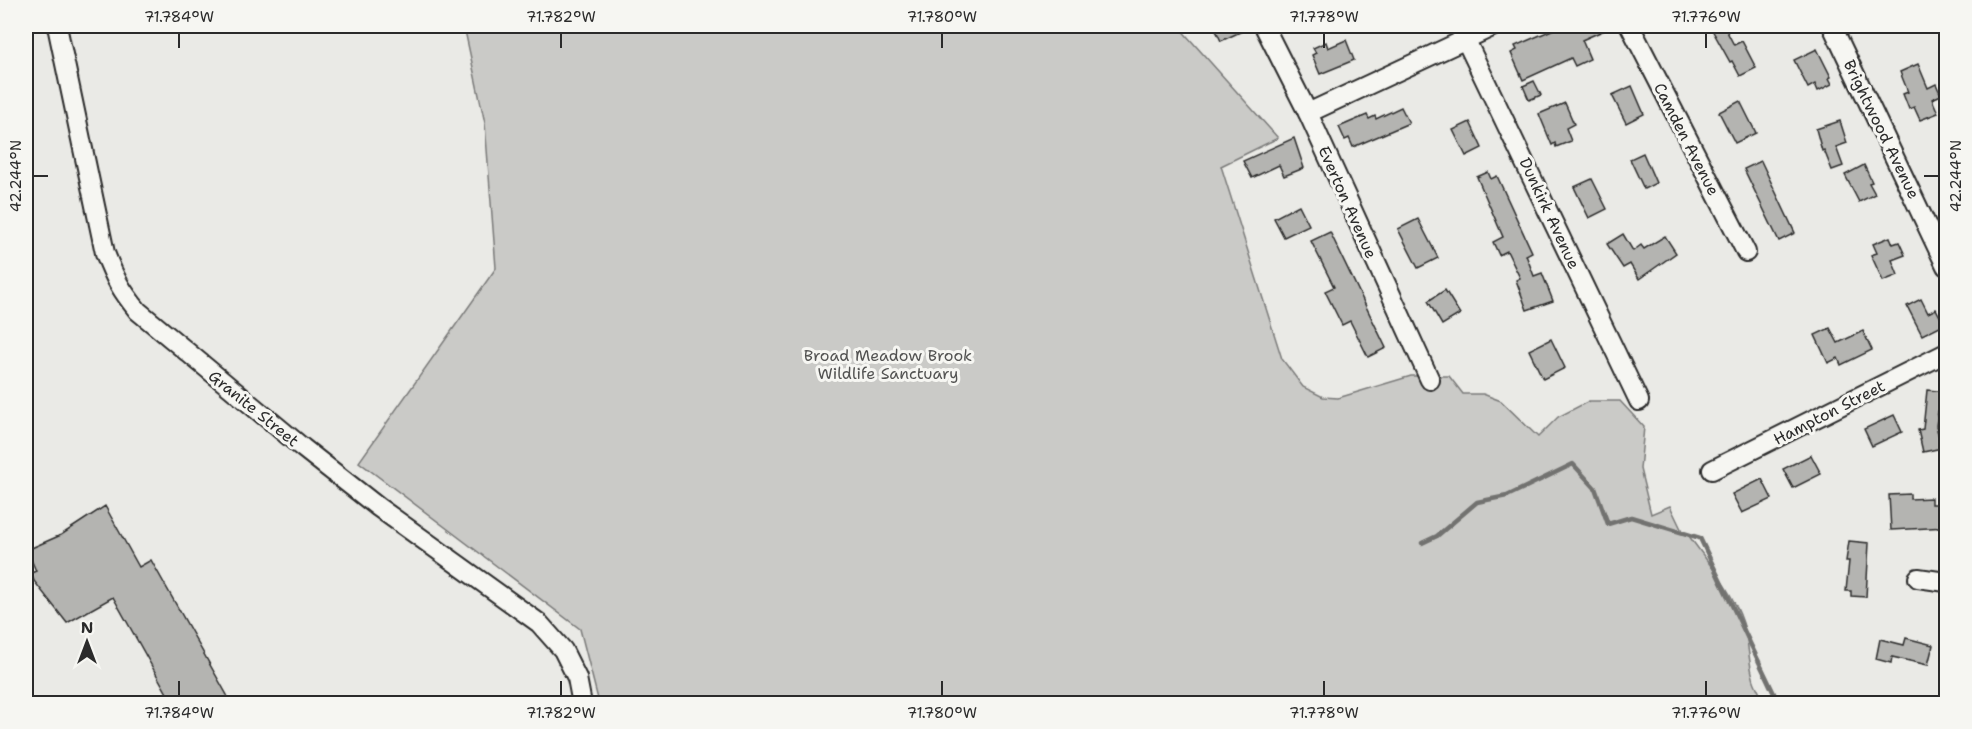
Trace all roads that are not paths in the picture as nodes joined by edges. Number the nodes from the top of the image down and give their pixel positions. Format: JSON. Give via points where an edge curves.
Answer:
{"nodes":[{"id":1,"x":57,"y":26,"type":"edge"},
{"id":2,"x":1264,"y":26,"type":"edge"},
{"id":3,"x":1494,"y":26,"type":"edge"},
{"id":4,"x":1630,"y":26,"type":"edge"},
{"id":5,"x":1832,"y":26,"type":"edge"},
{"id":6,"x":1462,"y":32,"type":"edge"},
{"id":7,"x":1308,"y":113,"type":"junction"},
{"id":8,"x":1746,"y":252,"type":"dead end"},
{"id":9,"x":1947,"y":266,"type":"edge"},
{"id":10,"x":1947,"y":353,"type":"edge"},
{"id":11,"x":1430,"y":380,"type":"dead end"},
{"id":12,"x":1639,"y":401,"type":"dead end"},
{"id":13,"x":1712,"y":470,"type":"dead end"},
{"id":14,"x":1917,"y":578,"type":"dead end"},
{"id":15,"x":1947,"y":582,"type":"edge"},
{"id":16,"x":582,"y":704,"type":"edge"}],
"edges":[{"from":1,"to":16,"type":"street","name":"Granite Street","via":[[105,253],[126,297],[303,448],[539,623],[563,650],[577,678]]},
{"from":2,"to":7,"type":"street","name":"Everton Avenue"},
{"from":3,"to":6,"type":"street"},
{"from":4,"to":8,"type":"street","name":"Camden Avenue"},
{"from":5,"to":9,"type":"street","name":"Brightwood Avenue"},
{"from":6,"to":7,"type":"street"},
{"from":6,"to":12,"type":"street","name":"Dunkirk Avenue"},
{"from":7,"to":11,"type":"street","name":"Everton Avenue"},
{"from":10,"to":13,"type":"street","name":"Hampton Street"},
{"from":14,"to":15,"type":"street"}]}
